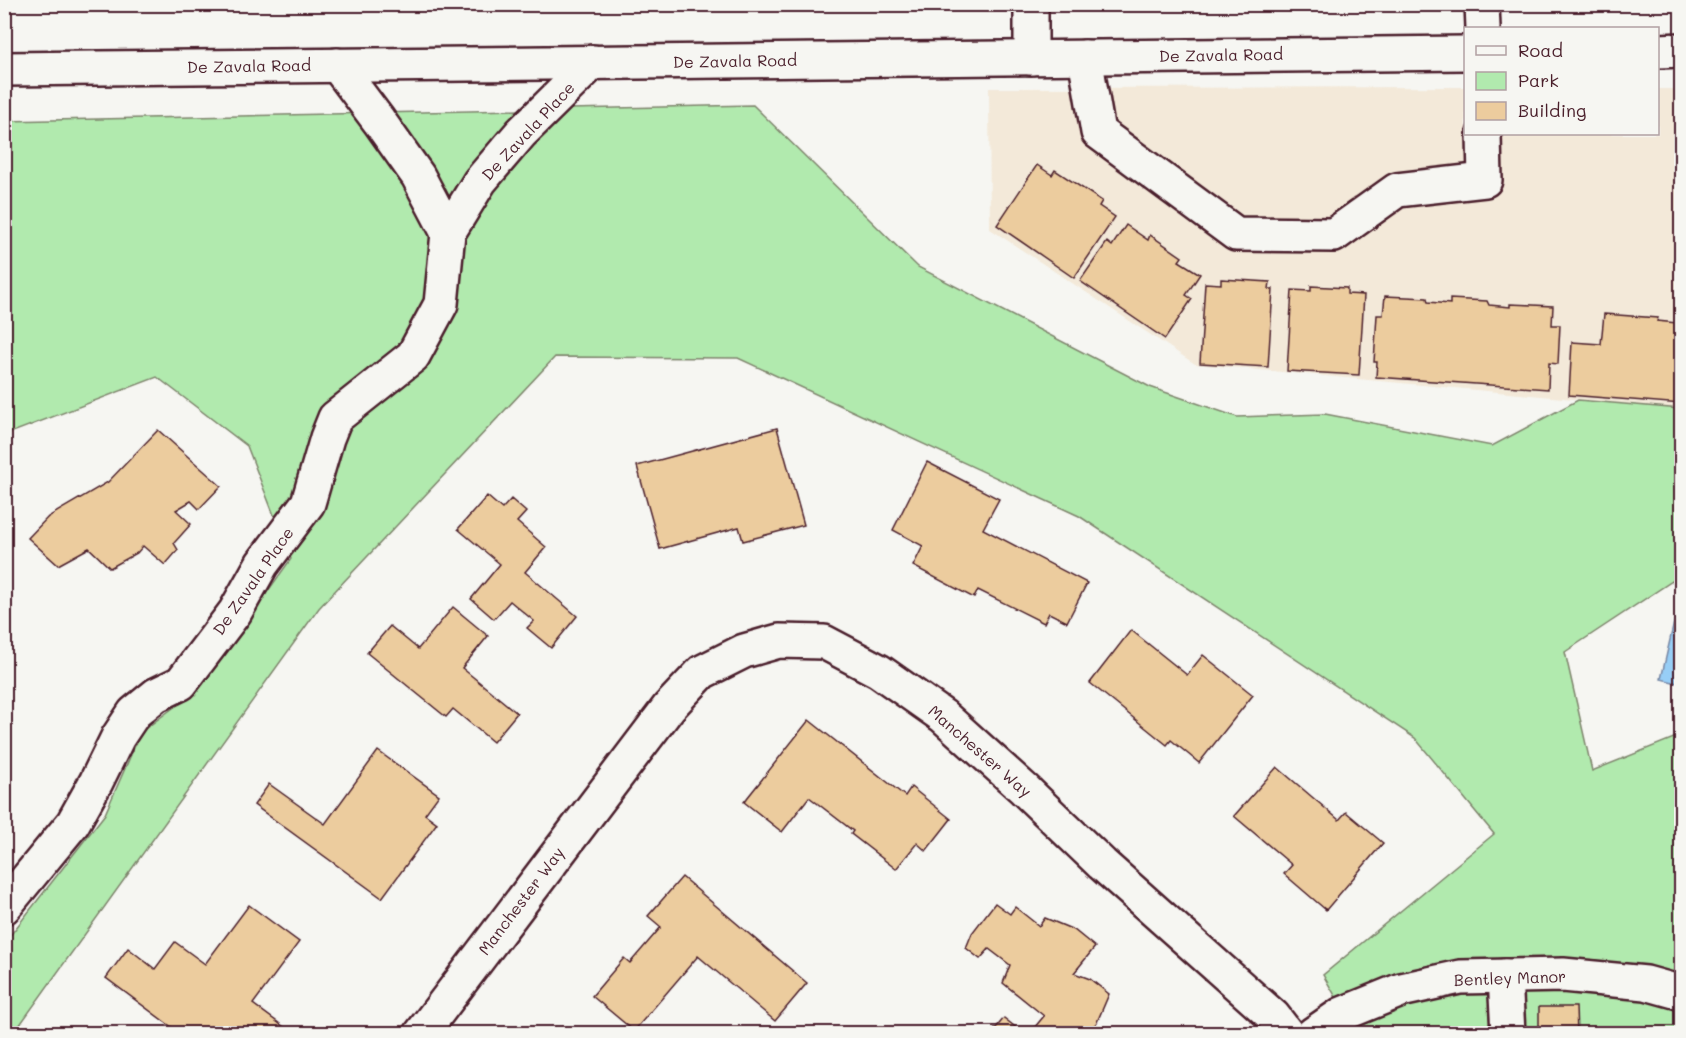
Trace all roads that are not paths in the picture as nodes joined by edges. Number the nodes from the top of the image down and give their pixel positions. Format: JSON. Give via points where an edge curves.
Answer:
{"nodes":[{"id":1,"x":1031,"y":4,"type":"edge"},
{"id":2,"x":1482,"y":4,"type":"edge"},
{"id":3,"x":1483,"y":27,"type":"edge"},
{"id":4,"x":1682,"y":50,"type":"edge"},
{"id":5,"x":1659,"y":51,"type":"edge"},
{"id":6,"x":1464,"y":53,"type":"edge"},
{"id":7,"x":1085,"y":57,"type":"junction"},
{"id":8,"x":1031,"y":58,"type":"junction"},
{"id":9,"x":593,"y":63,"type":"junction"},
{"id":10,"x":336,"y":65,"type":"junction"},
{"id":11,"x":4,"y":69,"type":"edge"},
{"id":12,"x":1484,"y":135,"type":"edge"},
{"id":13,"x":448,"y":233,"type":"junction"},
{"id":14,"x":4,"y":908,"type":"edge"},
{"id":15,"x":1505,"y":976,"type":"junction"},
{"id":16,"x":1682,"y":993,"type":"edge"},
{"id":17,"x":422,"y":1034,"type":"edge"},
{"id":18,"x":1287,"y":1034,"type":"edge"},
{"id":19,"x":1313,"y":1034,"type":"edge"},
{"id":20,"x":1508,"y":1034,"type":"edge"}],
"edges":[{"from":1,"to":8,"type":"street"},
{"from":2,"to":3,"type":"street"},
{"from":4,"to":5,"type":"street"},
{"from":6,"to":7,"type":"street","name":"De Zavala Road"},
{"from":7,"to":8,"type":"street","name":"De Zavala Road"},
{"from":7,"to":12,"type":"street","via":[[1098,132],[1236,234],[1335,235],[1397,190],[1485,180]]},
{"from":8,"to":9,"type":"street","name":"De Zavala Road"},
{"from":9,"to":10,"type":"street","name":"De Zavala Road"},
{"from":9,"to":13,"type":"street","name":"De Zavala Place","via":[[521,133],[480,180]]},
{"from":10,"to":11,"type":"street","name":"De Zavala Road"},
{"from":10,"to":13,"type":"street","via":[[418,176]]},
{"from":13,"to":14,"type":"street","name":"De Zavala Place","via":[[441,304],[413,356],[335,418],[308,503],[262,564],[235,612],[181,683],[156,694],[134,713],[73,823]]},
{"from":15,"to":16,"type":"street","name":"Bentley Manor","via":[[1563,975],[1646,983]]},
{"from":15,"to":19,"type":"street","name":"Bentley Manor","via":[[1460,977],[1401,990],[1342,1014]]},
{"from":15,"to":20,"type":"street"},
{"from":17,"to":18,"type":"street","name":"Manchester Way","via":[[669,707],[702,672],[744,651],[779,641],[824,642],[879,671],[943,716],[1273,1016]]}]}
